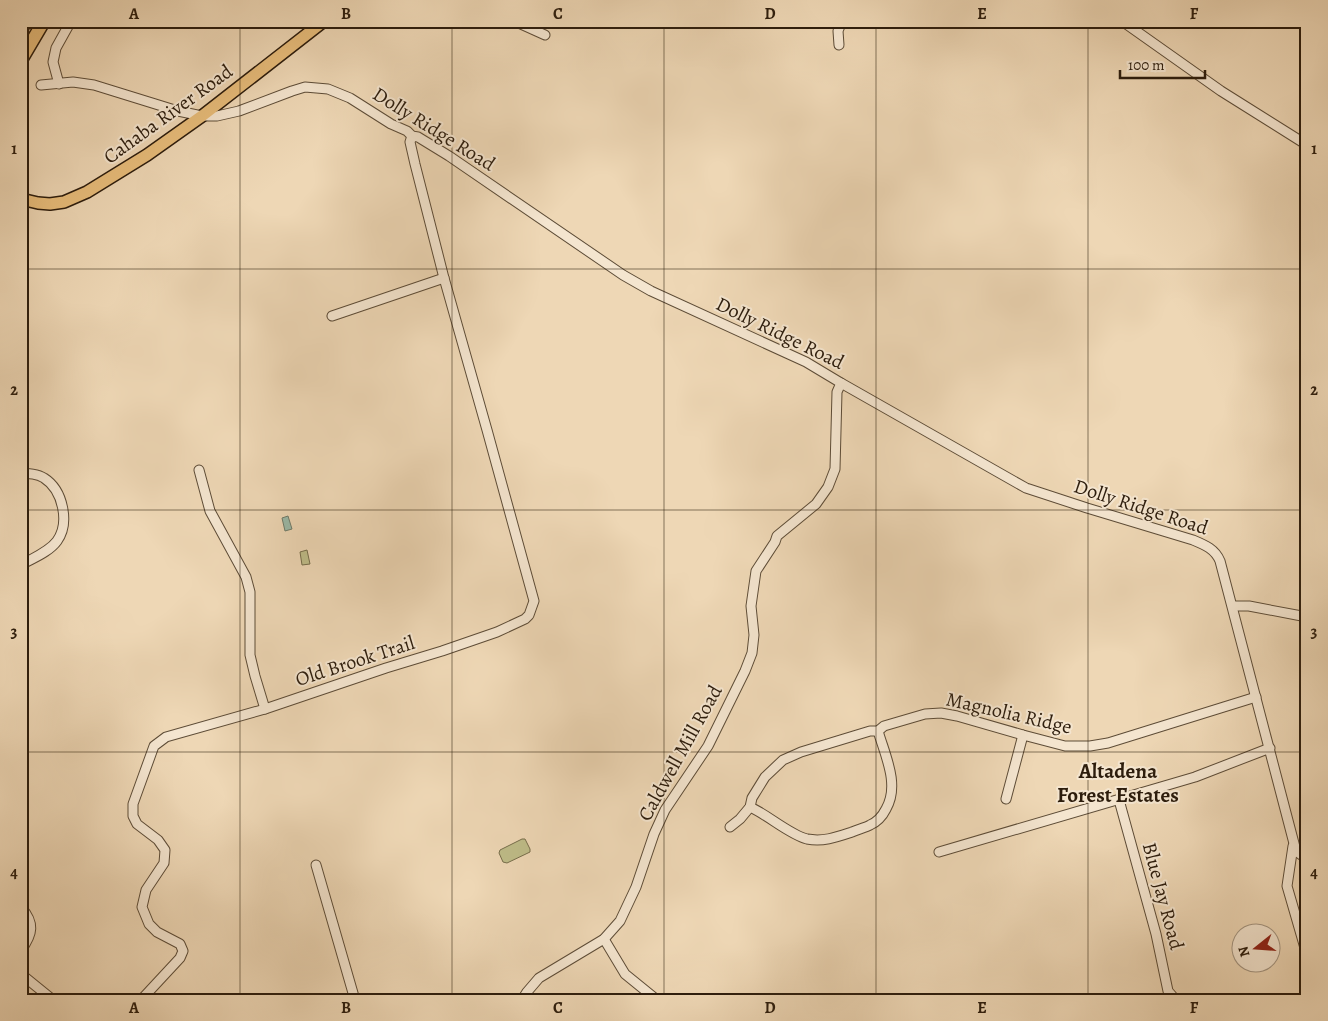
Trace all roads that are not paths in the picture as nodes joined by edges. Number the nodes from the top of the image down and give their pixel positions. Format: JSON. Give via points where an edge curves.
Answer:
{"nodes":[{"id":1,"x":26,"y":21,"type":"edge"},
{"id":2,"x":44,"y":21,"type":"edge"},
{"id":3,"x":71,"y":21,"type":"edge"},
{"id":4,"x":324,"y":21,"type":"edge"},
{"id":5,"x":514,"y":21,"type":"edge"},
{"id":6,"x":842,"y":21,"type":"edge"},
{"id":7,"x":1122,"y":21,"type":"edge"},
{"id":8,"x":21,"y":29,"type":"edge"},
{"id":9,"x":545,"y":35,"type":"dead end"},
{"id":10,"x":839,"y":45,"type":"dead end"},
{"id":11,"x":21,"y":60,"type":"edge"},
{"id":12,"x":60,"y":84,"type":"junction"},
{"id":13,"x":41,"y":85,"type":"dead end"},
{"id":14,"x":202,"y":116,"type":"junction"},
{"id":15,"x":412,"y":136,"type":"junction"},
{"id":16,"x":1307,"y":145,"type":"edge"},
{"id":17,"x":21,"y":199,"type":"edge"},
{"id":18,"x":444,"y":278,"type":"junction"},
{"id":19,"x":332,"y":316,"type":"dead end"},
{"id":20,"x":841,"y":383,"type":"junction"},
{"id":21,"x":199,"y":470,"type":"dead end"},
{"id":22,"x":21,"y":474,"type":"edge"},
{"id":23,"x":21,"y":565,"type":"edge"},
{"id":24,"x":1233,"y":606,"type":"junction"},
{"id":25,"x":1307,"y":617,"type":"edge"},
{"id":26,"x":1256,"y":697,"type":"junction"},
{"id":27,"x":265,"y":709,"type":"junction"},
{"id":28,"x":878,"y":731,"type":"junction"},
{"id":29,"x":1023,"y":735,"type":"junction"},
{"id":30,"x":1270,"y":748,"type":"junction"},
{"id":31,"x":1006,"y":799,"type":"dead end"},
{"id":32,"x":1119,"y":800,"type":"junction"},
{"id":33,"x":750,"y":807,"type":"junction"},
{"id":34,"x":730,"y":827,"type":"dead end"},
{"id":35,"x":1294,"y":843,"type":"junction"},
{"id":36,"x":939,"y":852,"type":"dead end"},
{"id":37,"x":1307,"y":860,"type":"edge"},
{"id":38,"x":316,"y":865,"type":"dead end"},
{"id":39,"x":21,"y":907,"type":"edge"},
{"id":40,"x":604,"y":939,"type":"junction"},
{"id":41,"x":21,"y":950,"type":"edge"},
{"id":42,"x":1307,"y":955,"type":"edge"},
{"id":43,"x":21,"y":974,"type":"edge"},
{"id":44,"x":1175,"y":999,"type":"edge"},
{"id":45,"x":53,"y":1000,"type":"edge"},
{"id":46,"x":141,"y":1000,"type":"edge"},
{"id":47,"x":355,"y":1000,"type":"edge"},
{"id":48,"x":522,"y":1000,"type":"edge"},
{"id":49,"x":657,"y":1000,"type":"edge"}],
"edges":[{"from":1,"to":8,"type":"highway"},
{"from":2,"to":11,"type":"highway"},
{"from":3,"to":12,"type":"street","via":[[56,48],[53,62]]},
{"from":4,"to":14,"type":"main road","name":"Cahaba River Road"},
{"from":5,"to":9,"type":"street"},
{"from":6,"to":10,"type":"street","via":[[838,31]]},
{"from":7,"to":16,"type":"street","via":[[1221,91]]},
{"from":12,"to":13,"type":"street","name":"Dolly Ridge Road"},
{"from":12,"to":14,"type":"street","name":"Dolly Ridge Road","via":[[94,85]]},
{"from":14,"to":15,"type":"street","name":"Dolly Ridge Road","via":[[225,115],[311,87],[328,89],[350,98]]},
{"from":14,"to":17,"type":"main road","name":"Cahaba River Road","via":[[141,159],[76,198],[50,204]]},
{"from":15,"to":18,"type":"street","name":"Old Brook Trail","via":[[414,164]]},
{"from":15,"to":20,"type":"street","name":"Dolly Ridge Road","via":[[449,156],[623,276],[651,292],[806,362]]},
{"from":18,"to":19,"type":"street"},
{"from":18,"to":27,"type":"street","name":"Old Brook Trail","via":[[534,602],[529,615],[518,624]]},
{"from":20,"to":24,"type":"street","name":"Dolly Ridge Road","via":[[1026,488],[1209,547],[1218,555]]},
{"from":20,"to":40,"type":"street","name":"Caldwell Mill Road","via":[[837,392],[836,463],[828,487],[816,504],[777,536],[756,571],[751,606],[754,635],[745,671],[708,746],[665,810],[627,910]]},
{"from":21,"to":27,"type":"street","via":[[210,510],[246,577],[250,592],[250,654]]},
{"from":22,"to":23,"type":"street","via":[[46,480],[62,502],[64,520],[62,531],[52,547]]},
{"from":24,"to":25,"type":"street"},
{"from":24,"to":26,"type":"street","name":"Dolly Ridge Road"},
{"from":26,"to":29,"type":"street","name":"Magnolia Ridge","via":[[1090,746],[1065,746]]},
{"from":26,"to":30,"type":"street","name":"Dolly Ridge Road"},
{"from":27,"to":46,"type":"street","name":"Old Brook Trail","via":[[166,737],[154,746],[133,804],[133,816],[137,824],[158,840],[165,850],[164,863],[146,890],[142,906],[149,924],[180,944],[183,951]]},
{"from":28,"to":29,"type":"street","name":"Magnolia Ridge","via":[[884,726],[924,714],[941,713]]},
{"from":28,"to":33,"type":"street","name":"Magnolia Ridge","via":[[835,741],[783,760],[765,777]]},
{"from":28,"to":33,"type":"street","via":[[893,790],[883,815],[872,825],[828,840],[807,839]]},
{"from":29,"to":31,"type":"street"},
{"from":30,"to":32,"type":"street","via":[[1196,777]]},
{"from":30,"to":35,"type":"street","name":"Dolly Ridge Road"},
{"from":32,"to":36,"type":"street"},
{"from":32,"to":44,"type":"street","name":"Blue Jay Road","via":[[1156,934],[1168,991]]},
{"from":33,"to":34,"type":"street","name":"Magnolia Ridge"},
{"from":35,"to":37,"type":"street","name":"Dolly Ridge Road","via":[[1296,851]]},
{"from":35,"to":42,"type":"street","via":[[1287,886]]},
{"from":38,"to":47,"type":"street"},
{"from":39,"to":41,"type":"street","via":[[29,916],[31,932]]},
{"from":40,"to":48,"type":"street","name":"Caldwell Mill Road","via":[[539,978]]},
{"from":40,"to":49,"type":"street","via":[[625,974]]},
{"from":43,"to":45,"type":"street"}]}
